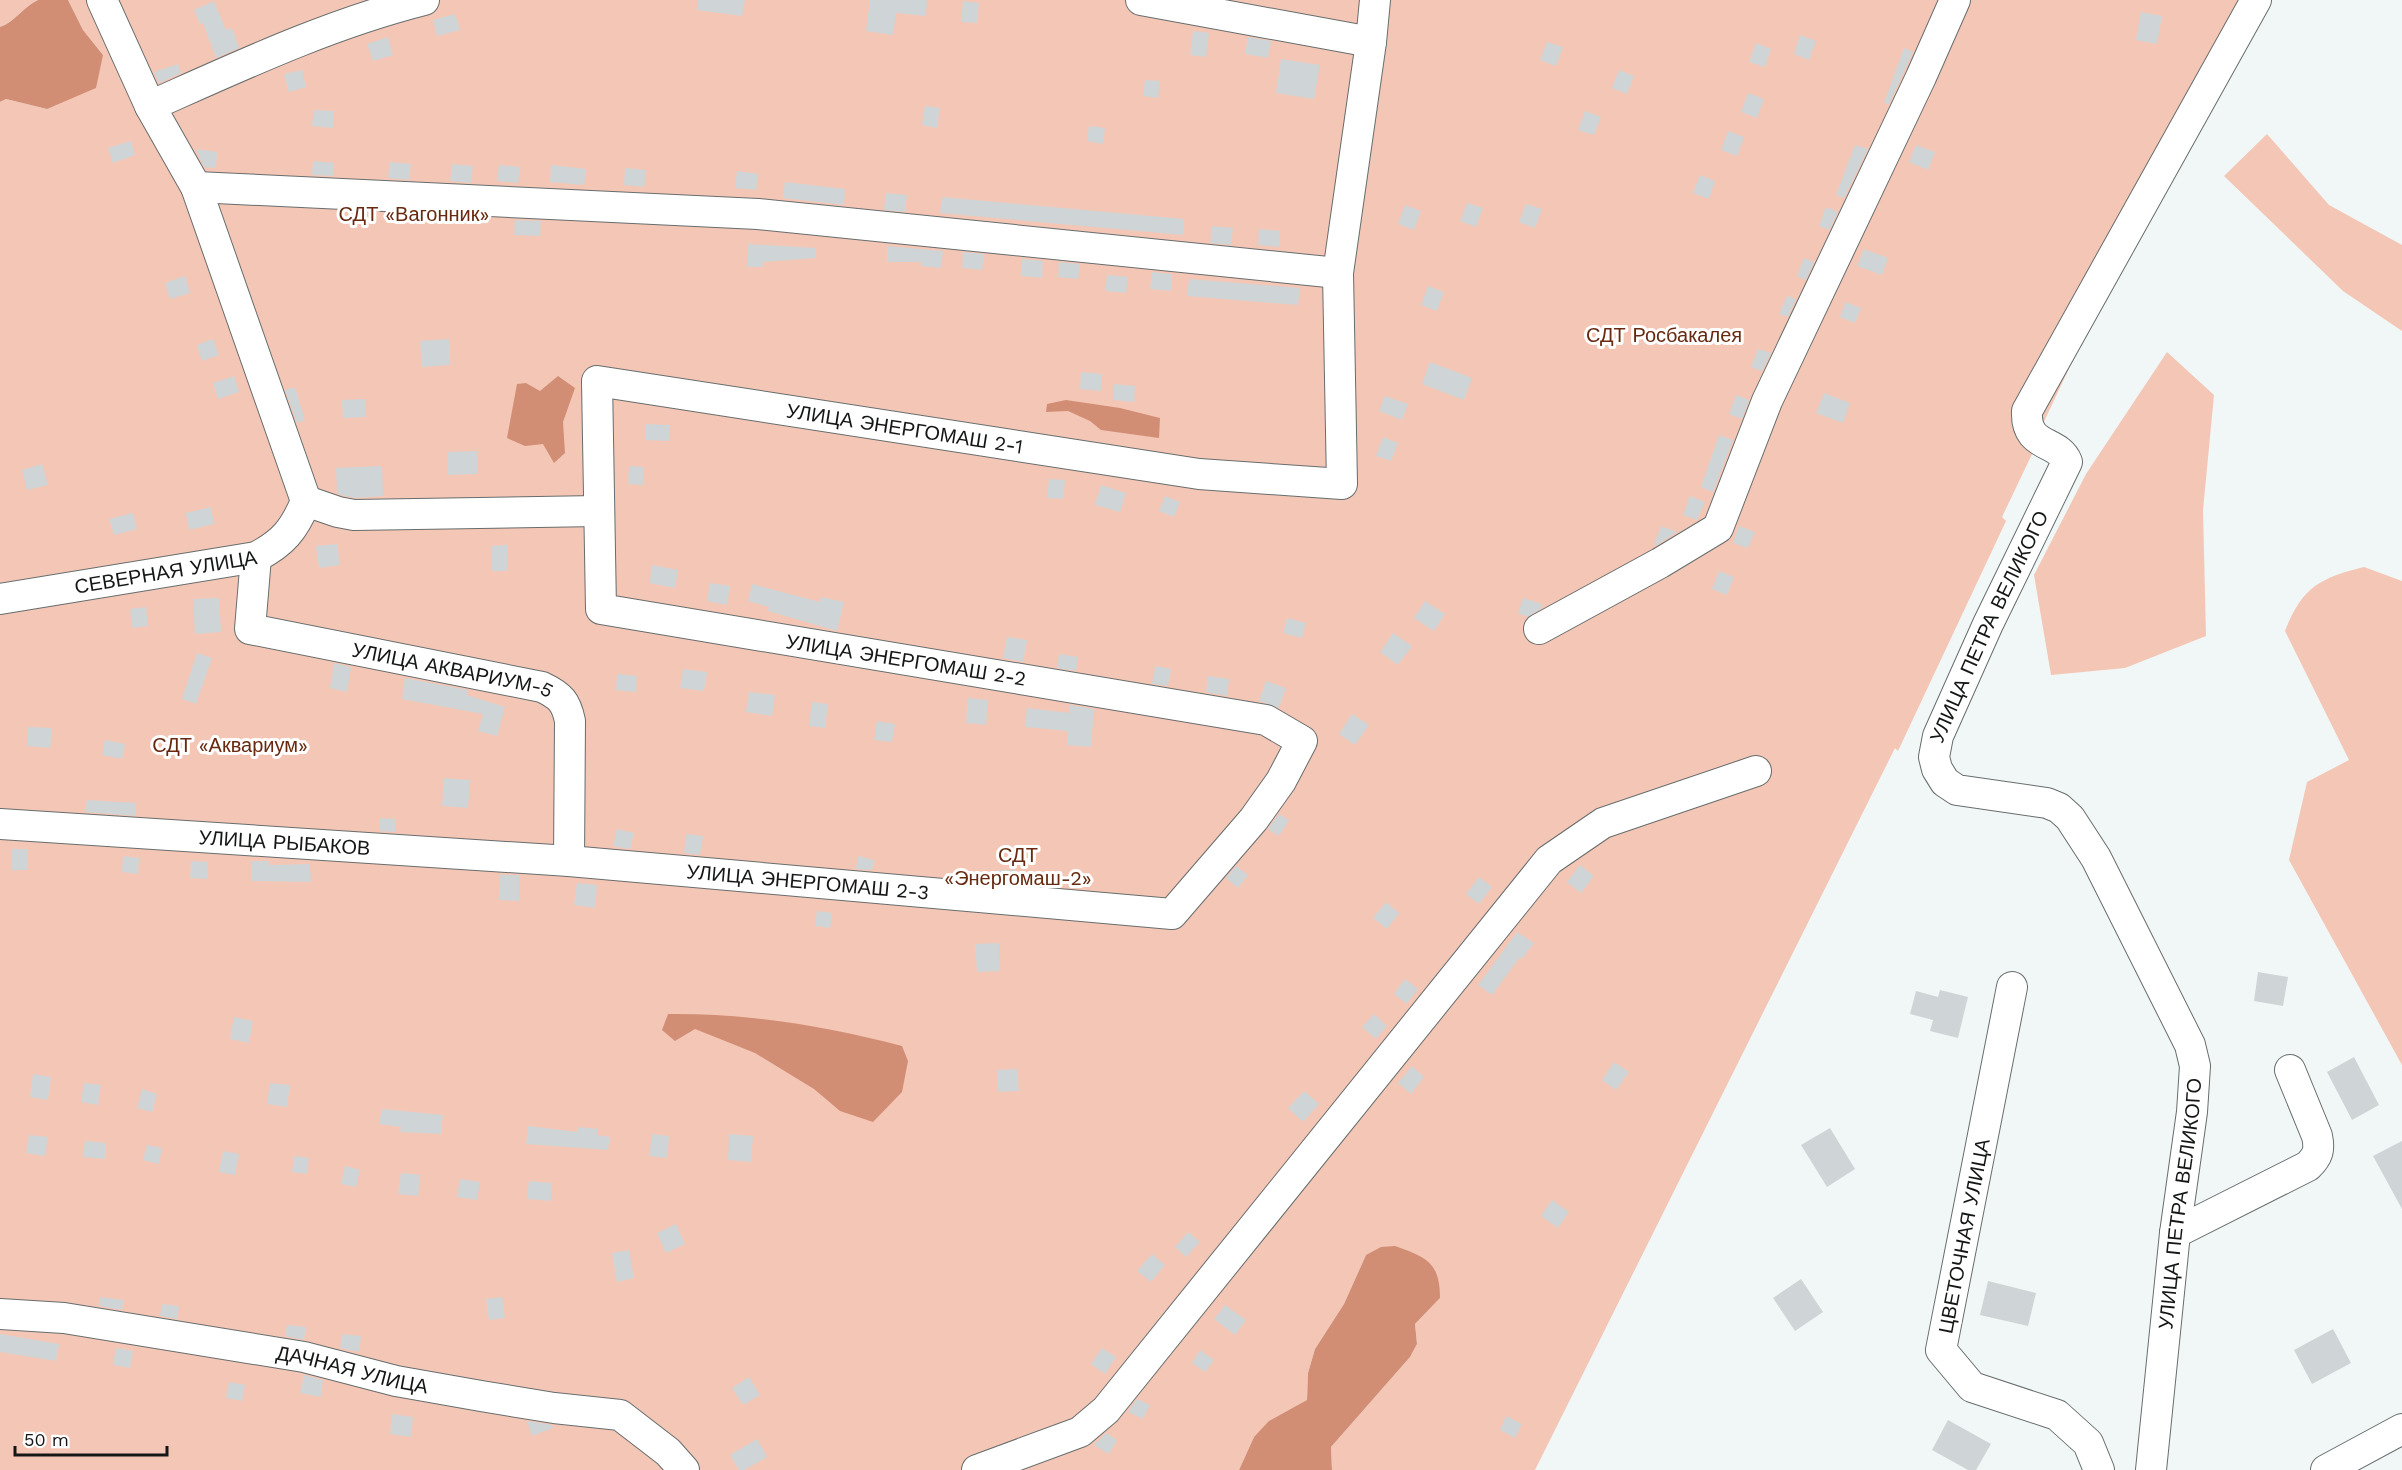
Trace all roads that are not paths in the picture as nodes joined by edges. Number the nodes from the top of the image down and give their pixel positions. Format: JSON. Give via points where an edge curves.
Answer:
{"nodes":[{"id":1,"x":102,"y":0,"type":"edge"},
{"id":2,"x":424,"y":0,"type":"edge"},
{"id":3,"x":1141,"y":0,"type":"edge"},
{"id":4,"x":1375,"y":0,"type":"edge"},
{"id":5,"x":1954,"y":0,"type":"edge"},
{"id":6,"x":2256,"y":0,"type":"edge"},
{"id":7,"x":1371,"y":42,"type":"junction"},
{"id":8,"x":150,"y":106,"type":"junction"},
{"id":9,"x":196,"y":187,"type":"junction"},
{"id":10,"x":1338,"y":273,"type":"junction"},
{"id":11,"x":306,"y":501,"type":"junction"},
{"id":12,"x":598,"y":512,"type":"junction"},
{"id":13,"x":256,"y":557,"type":"junction"},
{"id":14,"x":0,"y":599,"type":"edge"},
{"id":15,"x":1539,"y":629,"type":"dead end"},
{"id":16,"x":1756,"y":771,"type":"dead end"},
{"id":17,"x":1254,"y":819,"type":"joint"},
{"id":18,"x":0,"y":824,"type":"edge"},
{"id":19,"x":569,"y":861,"type":"junction"},
{"id":20,"x":2012,"y":987,"type":"dead end"},
{"id":21,"x":2290,"y":1070,"type":"dead end"},
{"id":22,"x":2175,"y":1233,"type":"junction"},
{"id":23,"x":0,"y":1314,"type":"edge"},
{"id":24,"x":2402,"y":1429,"type":"edge"},
{"id":25,"x":684,"y":1470,"type":"edge"},
{"id":26,"x":977,"y":1470,"type":"edge"},
{"id":27,"x":2099,"y":1470,"type":"edge"},
{"id":28,"x":2151,"y":1470,"type":"edge"},
{"id":29,"x":2326,"y":1470,"type":"edge"}],
"edges":[{"from":1,"to":8,"type":"street"},
{"from":2,"to":8,"type":"street","via":[[373,13],[273,51]]},
{"from":3,"to":7,"type":"street"},
{"from":4,"to":7,"type":"street"},
{"from":5,"to":15,"type":"street","via":[[1767,401],[1718,528]]},
{"from":6,"to":22,"type":"street","name":"УЛИЦА ПЕТРА ВЕЛИКОГО","via":[[2027,411],[2026,423],[2034,435],[2064,455],[2067,462],[1988,624],[1938,736],[1934,757],[1936,769],[1945,782],[1957,790],[2059,808],[2070,818],[2105,876],[2190,1045],[2195,1066]]},
{"from":7,"to":10,"type":"street"},
{"from":8,"to":9,"type":"street"},
{"from":9,"to":10,"type":"street","via":[[758,214]]},
{"from":9,"to":11,"type":"street"},
{"from":10,"to":12,"type":"street","name":"УЛИЦА ЭНЕРГОМАШ 2-1","via":[[1342,484],[1199,474],[597,381]]},
{"from":11,"to":12,"type":"street","via":[[354,514]]},
{"from":11,"to":13,"type":"street","name":"СЕВЕРНАЯ УЛИЦА","via":[[291,531],[276,547]]},
{"from":12,"to":17,"type":"street","name":"УЛИЦА ЭНЕРГОМАШ 2-2","via":[[601,609],[1266,720],[1302,741],[1281,781]]},
{"from":13,"to":14,"type":"street","name":"СЕВЕРНАЯ УЛИЦА"},
{"from":13,"to":19,"type":"street","name":"УЛИЦА АКВАРИУМ-5","via":[[250,629],[543,687],[567,705]]},
{"from":16,"to":26,"type":"street","via":[[1604,823],[1549,860],[1106,1410],[1080,1432]]},
{"from":17,"to":19,"type":"street","name":"УЛИЦА ЭНЕРГОМАШ 2-3","via":[[1172,914]]},
{"from":18,"to":19,"type":"street","name":"УЛИЦА РЫБАКОВ"},
{"from":20,"to":27,"type":"street","name":"ЦВЕТОЧНАЯ УЛИЦА","via":[[1941,1350],[1972,1387],[2057,1415],[2088,1443]]},
{"from":21,"to":22,"type":"street","via":[[2317,1136],[2320,1147],[2316,1157],[2308,1166]]},
{"from":22,"to":28,"type":"street","name":"УЛИЦА ПЕТРА ВЕЛИКОГО"},
{"from":23,"to":25,"type":"street","name":"ДАЧНАЯ УЛИЦА","via":[[64,1318],[304,1357],[396,1381],[620,1415],[668,1452]]},
{"from":24,"to":29,"type":"street"}]}
